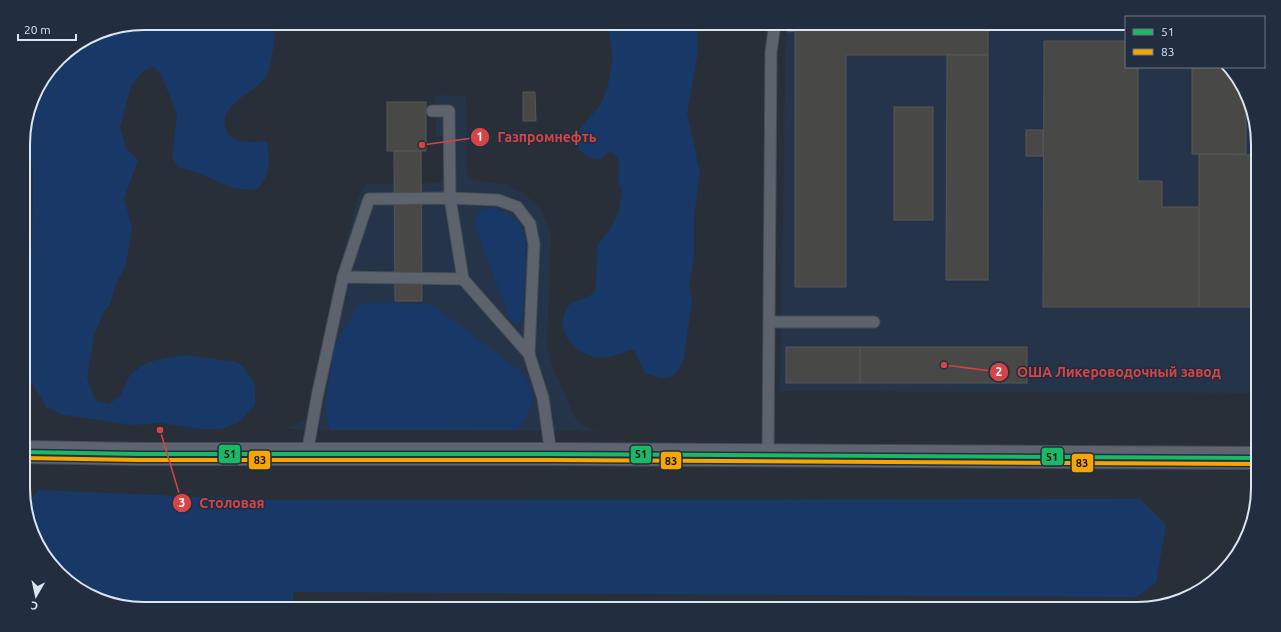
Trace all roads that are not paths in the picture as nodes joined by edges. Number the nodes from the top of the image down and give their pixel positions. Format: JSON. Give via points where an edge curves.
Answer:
{"nodes":[{"id":1,"x":774,"y":30,"type":"edge"},
{"id":2,"x":432,"y":111,"type":"dead end"},
{"id":3,"x":450,"y":198,"type":"junction"},
{"id":4,"x":343,"y":276,"type":"junction"},
{"id":5,"x":463,"y":279,"type":"junction"},
{"id":6,"x":769,"y":322,"type":"junction"},
{"id":7,"x":874,"y":322,"type":"dead end"},
{"id":8,"x":529,"y":354,"type":"junction"},
{"id":9,"x":30,"y":452,"type":"edge"},
{"id":10,"x":307,"y":454,"type":"junction"},
{"id":11,"x":551,"y":454,"type":"junction"},
{"id":12,"x":768,"y":455,"type":"junction"},
{"id":13,"x":1251,"y":458,"type":"edge"}],
"edges":[{"from":1,"to":6,"type":"lane","via":[[771,52]]},
{"from":2,"to":3,"type":"lane","via":[[449,111]]},
{"from":3,"to":4,"type":"lane","via":[[369,199]]},
{"from":3,"to":5,"type":"lane"},
{"from":3,"to":8,"type":"lane","via":[[498,200],[517,208],[530,224],[534,244]]},
{"from":4,"to":5,"type":"lane"},
{"from":4,"to":10,"type":"lane"},
{"from":5,"to":8,"type":"lane"},
{"from":6,"to":7,"type":"lane"},
{"from":6,"to":12,"type":"lane"},
{"from":8,"to":11,"type":"lane","via":[[542,398]]},
{"from":9,"to":10,"type":"main road"},
{"from":10,"to":11,"type":"main road"},
{"from":11,"to":12,"type":"main road"},
{"from":12,"to":13,"type":"main road"}]}
